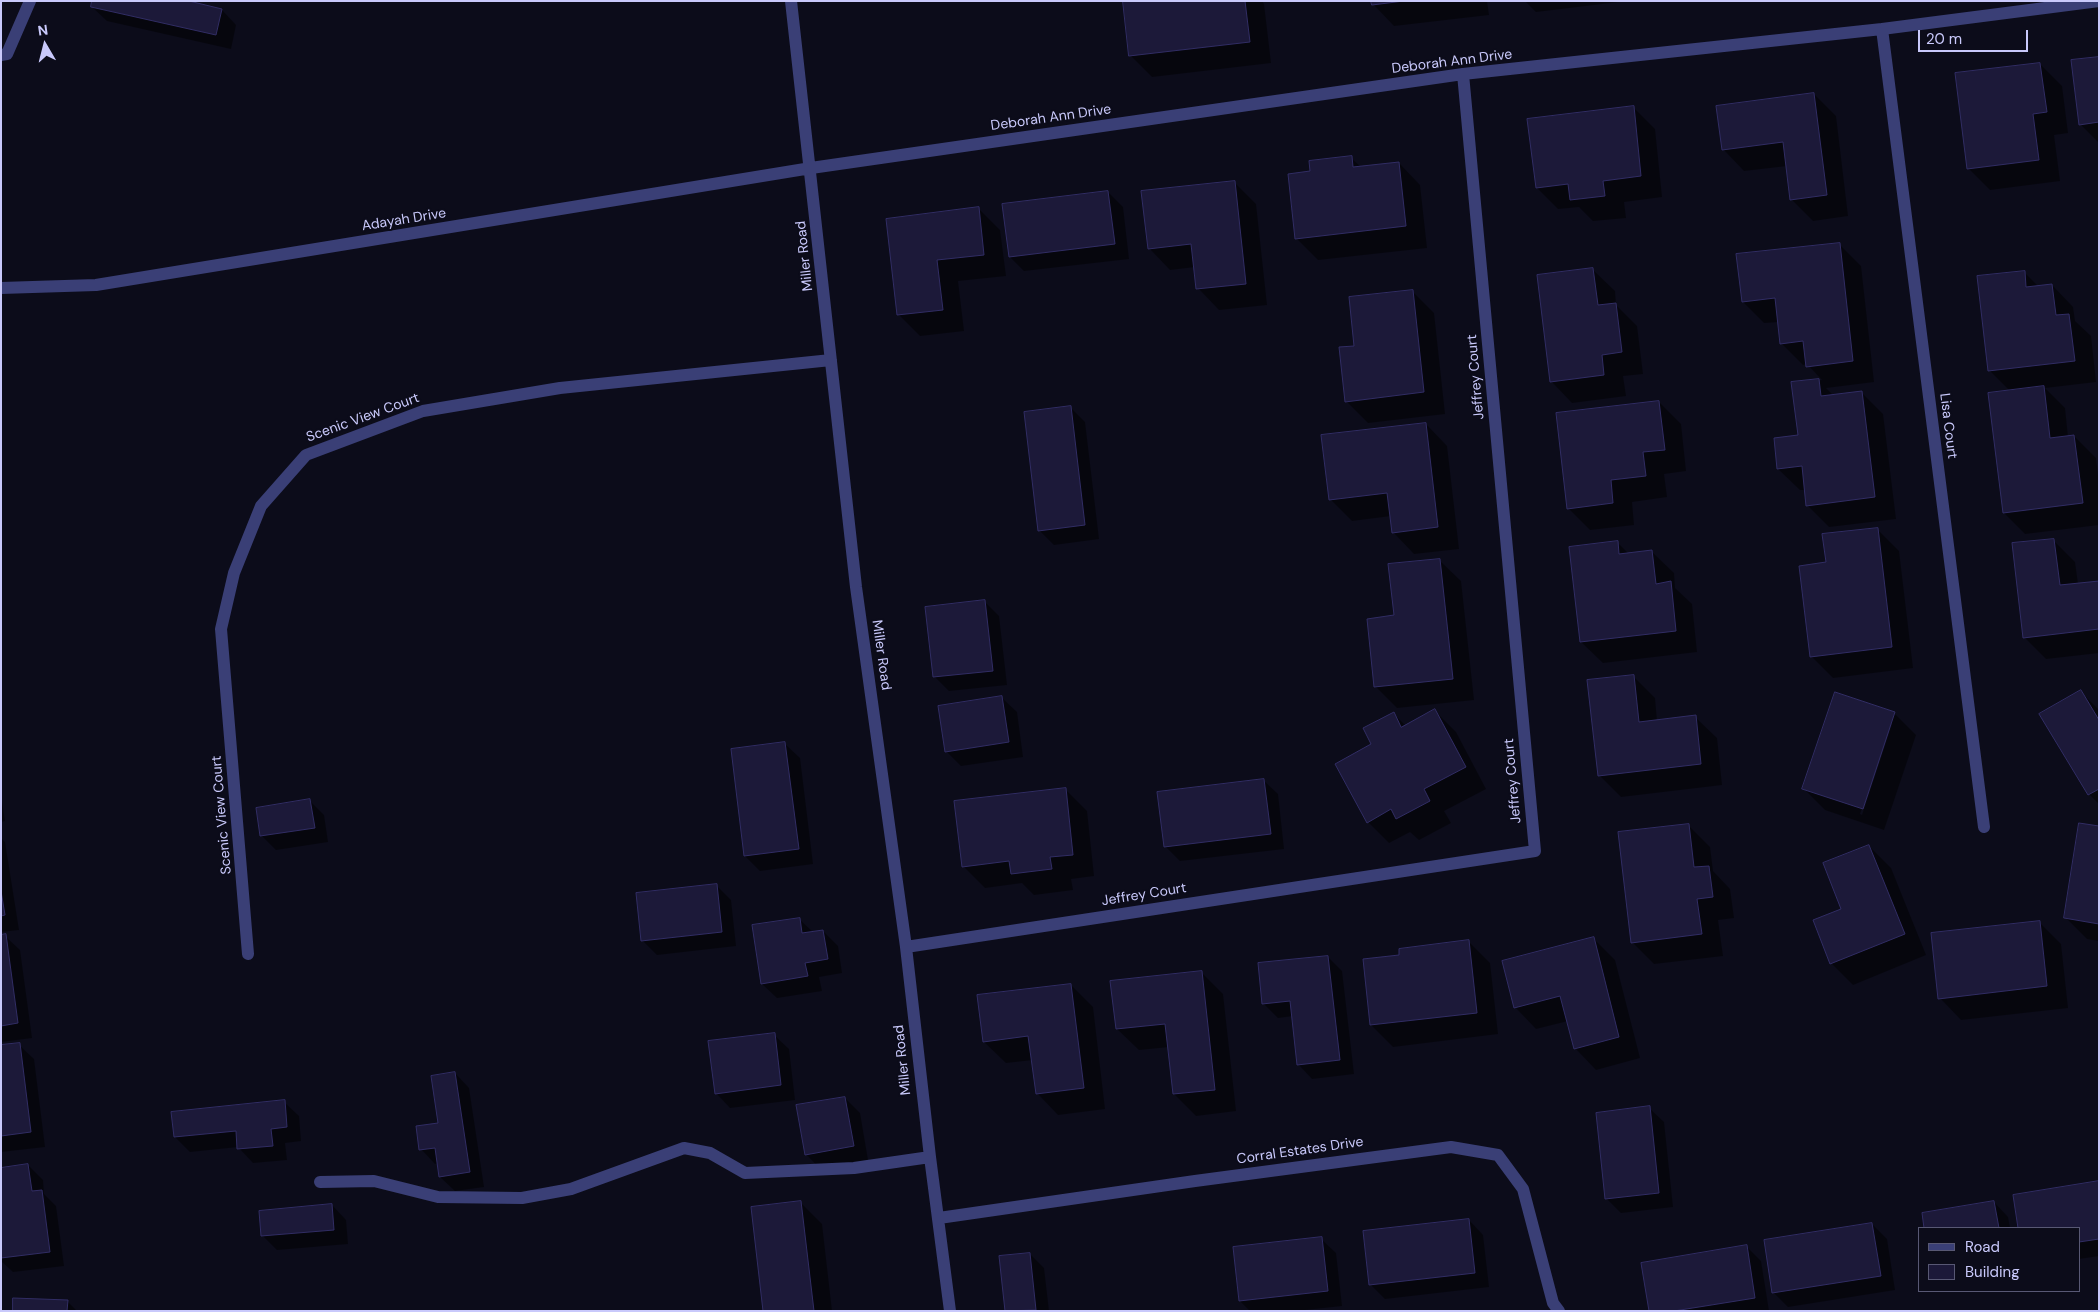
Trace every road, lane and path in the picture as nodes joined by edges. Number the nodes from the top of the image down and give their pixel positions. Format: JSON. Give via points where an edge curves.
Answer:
{"nodes":[{"id":1,"x":30,"y":1,"type":"edge"},
{"id":2,"x":791,"y":1,"type":"edge"},
{"id":3,"x":2099,"y":2,"type":"edge"},
{"id":4,"x":1882,"y":29,"type":"junction"},
{"id":5,"x":1,"y":55,"type":"edge"},
{"id":6,"x":1463,"y":74,"type":"junction"},
{"id":7,"x":811,"y":168,"type":"junction"},
{"id":8,"x":1,"y":288,"type":"edge"},
{"id":9,"x":831,"y":360,"type":"junction"},
{"id":10,"x":1984,"y":827,"type":"dead end"},
{"id":11,"x":906,"y":946,"type":"junction"},
{"id":12,"x":248,"y":954,"type":"dead end"},
{"id":13,"x":930,"y":1157,"type":"junction"},
{"id":14,"x":320,"y":1182,"type":"dead end"},
{"id":15,"x":939,"y":1218,"type":"junction"},
{"id":16,"x":950,"y":1311,"type":"edge"},
{"id":17,"x":1559,"y":1311,"type":"edge"}],
"edges":[{"from":1,"to":5,"type":"street","via":[[7,54]]},
{"from":2,"to":7,"type":"street","name":"Miller Road"},
{"from":3,"to":4,"type":"street","name":"Deborah Ann Drive"},
{"from":4,"to":6,"type":"street","name":"Deborah Ann Drive"},
{"from":4,"to":10,"type":"street","name":"Lisa Court"},
{"from":6,"to":7,"type":"street","name":"Deborah Ann Drive"},
{"from":6,"to":11,"type":"street","name":"Jeffrey Court","via":[[1535,851]]},
{"from":7,"to":8,"type":"street","name":"Adayah Drive","via":[[96,285]]},
{"from":7,"to":9,"type":"street","name":"Miller Road"},
{"from":9,"to":11,"type":"street","name":"Miller Road","via":[[856,587]]},
{"from":9,"to":12,"type":"street","name":"Scenic View Court","via":[[560,388],[423,411],[306,455],[261,506],[234,573],[221,629]]},
{"from":11,"to":13,"type":"street","name":"Miller Road"},
{"from":13,"to":14,"type":"street","via":[[854,1168],[745,1173],[710,1153],[684,1148],[571,1189],[522,1198],[438,1197],[374,1181]]},
{"from":13,"to":15,"type":"street","name":"Miller Road"},
{"from":15,"to":16,"type":"street","name":"Miller Road"},
{"from":15,"to":17,"type":"street","name":"Corral Estates Drive","via":[[1451,1146],[1498,1155],[1523,1190],[1553,1303]]}]}
